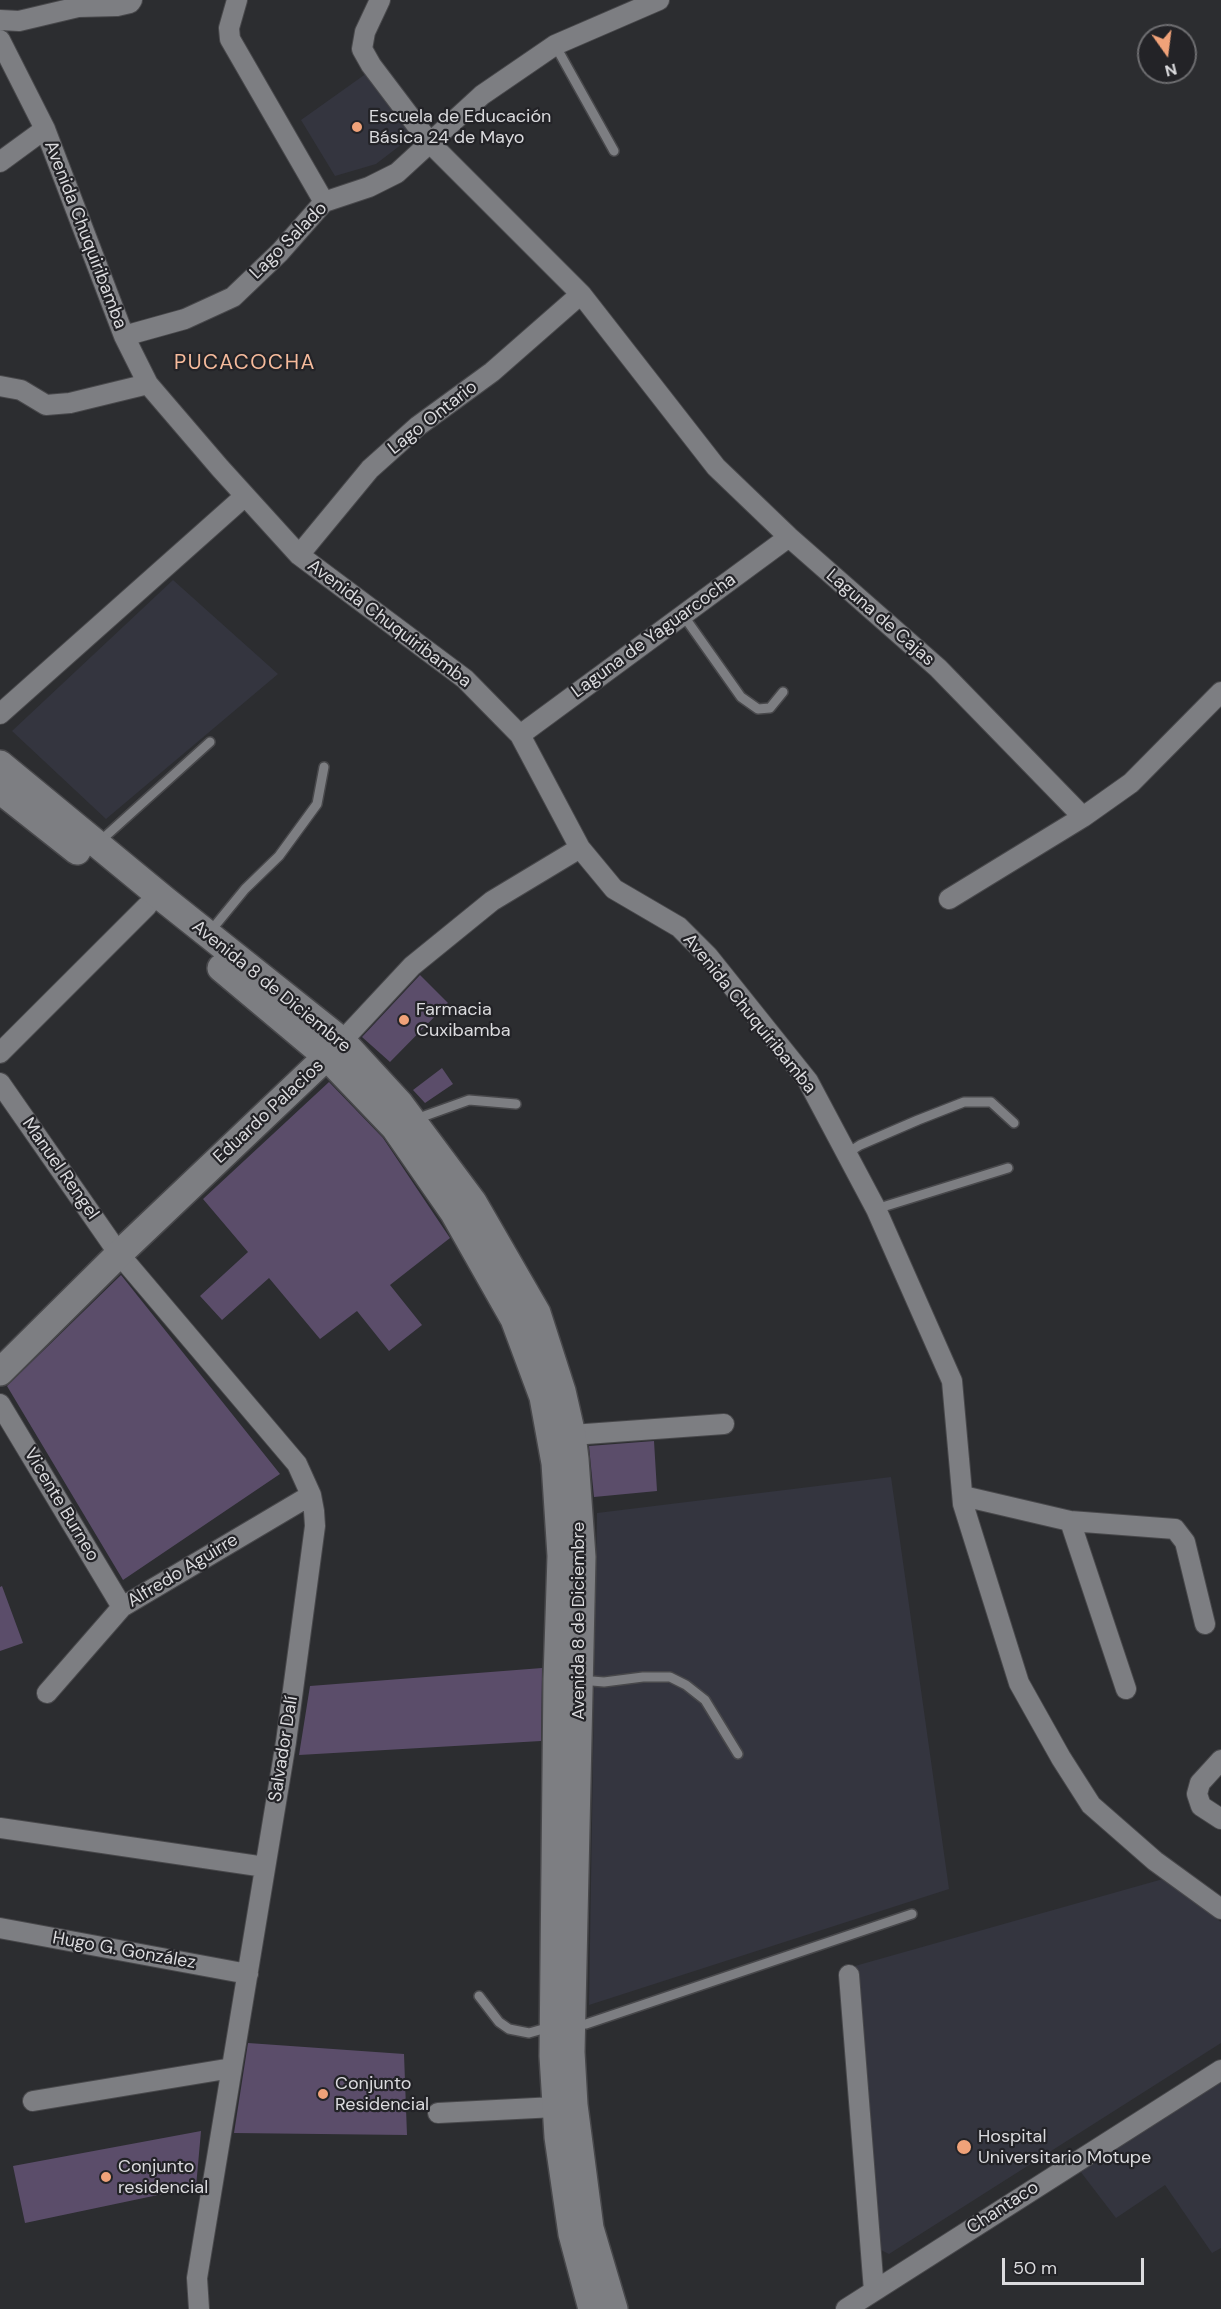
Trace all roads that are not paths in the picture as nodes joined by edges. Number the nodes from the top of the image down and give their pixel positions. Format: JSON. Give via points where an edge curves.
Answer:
{"nodes":[{"id":1,"x":132,"y":0,"type":"edge"},
{"id":2,"x":237,"y":0,"type":"edge"},
{"id":3,"x":380,"y":0,"type":"edge"},
{"id":4,"x":659,"y":0,"type":"edge"},
{"id":5,"x":0,"y":20,"type":"edge"},
{"id":6,"x":0,"y":40,"type":"edge"},
{"id":7,"x":555,"y":45,"type":"junction"},
{"id":8,"x":45,"y":129,"type":"junction"},
{"id":9,"x":430,"y":143,"type":"junction"},
{"id":10,"x":614,"y":151,"type":"dead end"},
{"id":11,"x":0,"y":162,"type":"edge"},
{"id":12,"x":324,"y":202,"type":"junction"},
{"id":13,"x":581,"y":294,"type":"junction"},
{"id":14,"x":124,"y":336,"type":"junction"},
{"id":15,"x":148,"y":384,"type":"junction"},
{"id":16,"x":0,"y":386,"type":"edge"},
{"id":17,"x":245,"y":496,"type":"junction"},
{"id":18,"x":789,"y":537,"type":"junction"},
{"id":19,"x":299,"y":555,"type":"junction"},
{"id":20,"x":683,"y":615,"type":"junction"},
{"id":21,"x":783,"y":692,"type":"dead end"},
{"id":22,"x":1221,"y":692,"type":"edge"},
{"id":23,"x":0,"y":714,"type":"edge"},
{"id":24,"x":520,"y":735,"type":"junction"},
{"id":25,"x":210,"y":742,"type":"dead end"},
{"id":26,"x":0,"y":764,"type":"edge"},
{"id":27,"x":324,"y":767,"type":"dead end"},
{"id":28,"x":0,"y":790,"type":"edge"},
{"id":29,"x":1083,"y":817,"type":"junction"},
{"id":30,"x":94,"y":847,"type":"junction"},
{"id":31,"x":580,"y":848,"type":"junction"},
{"id":32,"x":949,"y":899,"type":"dead end"},
{"id":33,"x":147,"y":906,"type":"junction"},
{"id":34,"x":207,"y":935,"type":"junction"},
{"id":35,"x":335,"y":1049,"type":"junction"},
{"id":36,"x":0,"y":1053,"type":"edge"},
{"id":37,"x":0,"y":1083,"type":"edge"},
{"id":38,"x":516,"y":1104,"type":"dead end"},
{"id":39,"x":1014,"y":1123,"type":"dead end"},
{"id":40,"x":403,"y":1124,"type":"junction"},
{"id":41,"x":846,"y":1154,"type":"junction"},
{"id":42,"x":1008,"y":1168,"type":"dead end"},
{"id":43,"x":876,"y":1209,"type":"junction"},
{"id":44,"x":119,"y":1254,"type":"junction"},
{"id":45,"x":0,"y":1372,"type":"edge"},
{"id":46,"x":0,"y":1404,"type":"edge"},
{"id":47,"x":724,"y":1424,"type":"dead end"},
{"id":48,"x":572,"y":1435,"type":"junction"},
{"id":49,"x":311,"y":1495,"type":"junction"},
{"id":50,"x":963,"y":1496,"type":"junction"},
{"id":51,"x":1070,"y":1521,"type":"junction"},
{"id":52,"x":122,"y":1607,"type":"junction"},
{"id":53,"x":1205,"y":1624,"type":"dead end"},
{"id":54,"x":568,"y":1680,"type":"junction"},
{"id":55,"x":1126,"y":1689,"type":"dead end"},
{"id":56,"x":47,"y":1693,"type":"dead end"},
{"id":57,"x":738,"y":1754,"type":"dead end"},
{"id":58,"x":1221,"y":1760,"type":"edge"},
{"id":59,"x":1221,"y":1819,"type":"edge"},
{"id":60,"x":0,"y":1828,"type":"edge"},
{"id":61,"x":265,"y":1867,"type":"junction"},
{"id":62,"x":1221,"y":1909,"type":"edge"},
{"id":63,"x":912,"y":1914,"type":"dead end"},
{"id":64,"x":0,"y":1928,"type":"edge"},
{"id":65,"x":248,"y":1974,"type":"junction"},
{"id":66,"x":849,"y":1975,"type":"dead end"},
{"id":67,"x":479,"y":1996,"type":"dead end"},
{"id":68,"x":562,"y":2025,"type":"junction"},
{"id":69,"x":232,"y":2068,"type":"junction"},
{"id":70,"x":1221,"y":2070,"type":"edge"},
{"id":71,"x":33,"y":2101,"type":"dead end"},
{"id":72,"x":555,"y":2107,"type":"junction"},
{"id":73,"x":438,"y":2113,"type":"dead end"},
{"id":74,"x":874,"y":2291,"type":"junction"},
{"id":75,"x":199,"y":2309,"type":"edge"},
{"id":76,"x":592,"y":2309,"type":"edge"},
{"id":77,"x":614,"y":2309,"type":"edge"},
{"id":78,"x":846,"y":2309,"type":"edge"}],
"edges":[{"from":1,"to":5,"type":"street","via":[[117,6],[78,7],[19,21]]},
{"from":2,"to":12,"type":"street","via":[[230,39]]},
{"from":3,"to":9,"type":"street","name":"Laguna de Cajas","via":[[365,32],[362,49]]},
{"from":4,"to":7,"type":"street","name":"Lago Salado"},
{"from":6,"to":8,"type":"street","name":"Avenida Chuquiribamba"},
{"from":7,"to":9,"type":"street","name":"Lago Salado","via":[[482,94]]},
{"from":7,"to":10,"type":"lane"},
{"from":8,"to":11,"type":"street"},
{"from":8,"to":14,"type":"street","name":"Avenida Chuquiribamba"},
{"from":9,"to":12,"type":"street","name":"Lago Salado","via":[[397,173]]},
{"from":9,"to":13,"type":"street","name":"Laguna de Cajas"},
{"from":12,"to":14,"type":"street","name":"Lago Salado","via":[[233,297],[185,319]]},
{"from":13,"to":18,"type":"street","name":"Laguna de Cajas","via":[[716,467]]},
{"from":13,"to":19,"type":"street","name":"Lago Ontario","via":[[492,372],[418,426],[370,469]]},
{"from":14,"to":15,"type":"street","name":"Avenida Chuquiribamba"},
{"from":15,"to":16,"type":"street","via":[[46,405],[21,390]]},
{"from":15,"to":17,"type":"street","name":"Avenida Chuquiribamba"},
{"from":17,"to":19,"type":"street","name":"Avenida Chuquiribamba"},
{"from":17,"to":23,"type":"street"},
{"from":18,"to":20,"type":"street","name":"Laguna de Yaguarcocha"},
{"from":18,"to":29,"type":"street","name":"Laguna de Cajas","via":[[938,668]]},
{"from":19,"to":24,"type":"street","name":"Avenida Chuquiribamba","via":[[465,679]]},
{"from":20,"to":21,"type":"lane","via":[[741,696],[758,709],[770,708]]},
{"from":20,"to":24,"type":"street","name":"Laguna de Yaguarcocha"},
{"from":22,"to":29,"type":"street","via":[[1131,783]]},
{"from":24,"to":31,"type":"street","name":"Avenida Chuquiribamba"},
{"from":25,"to":30,"type":"lane"},
{"from":26,"to":30,"type":"main road","name":"Avenida 8 de Diciembre"},
{"from":27,"to":34,"type":"lane","via":[[317,804],[279,856]]},
{"from":28,"to":33,"type":"main road","name":"Avenida 8 de Diciembre"},
{"from":29,"to":32,"type":"street"},
{"from":30,"to":34,"type":"main road","name":"Avenida 8 de Diciembre"},
{"from":31,"to":35,"type":"street","name":"Eduardo Palacios","via":[[492,902],[412,966]]},
{"from":31,"to":41,"type":"street","name":"Avenida Chuquiribamba","via":[[614,889],[680,927],[708,956],[808,1081]]},
{"from":33,"to":35,"type":"main road","name":"Avenida 8 de Diciembre"},
{"from":33,"to":36,"type":"street"},
{"from":34,"to":35,"type":"main road","name":"Avenida 8 de Diciembre"},
{"from":35,"to":40,"type":"main road","name":"Avenida 8 de Diciembre"},
{"from":35,"to":44,"type":"main road","name":"Eduardo Palacios"},
{"from":37,"to":44,"type":"street","name":"Manuel Rengel"},
{"from":38,"to":40,"type":"lane","via":[[469,1100]]},
{"from":39,"to":41,"type":"lane","via":[[991,1102],[964,1102]]},
{"from":40,"to":48,"type":"main road","name":"Avenida 8 de Diciembre","via":[[473,1202],[537,1313]]},
{"from":40,"to":54,"type":"main road","name":"Avenida 8 de Diciembre","via":[[514,1319],[543,1397],[555,1463]]},
{"from":41,"to":43,"type":"street","name":"Avenida Chuquiribamba"},
{"from":42,"to":43,"type":"lane"},
{"from":43,"to":50,"type":"street","name":"Avenida Chuquiribamba","via":[[952,1381]]},
{"from":44,"to":45,"type":"main road","name":"Eduardo Palacios"},
{"from":44,"to":49,"type":"street","name":"Salvador Dalí","via":[[297,1464]]},
{"from":46,"to":52,"type":"street","name":"Vicente Burneo"},
{"from":47,"to":48,"type":"street"},
{"from":48,"to":54,"type":"main road","name":"Avenida 8 de Diciembre","via":[[582,1557]]},
{"from":49,"to":52,"type":"street","name":"Alfredo Aguirre"},
{"from":49,"to":61,"type":"street","name":"Salvador Dalí","via":[[315,1526]]},
{"from":50,"to":51,"type":"street"},
{"from":50,"to":62,"type":"street","name":"Avenida Chuquiribamba","via":[[1018,1683],[1060,1758],[1091,1805],[1155,1861]]},
{"from":51,"to":53,"type":"street","via":[[1175,1529],[1185,1542]]},
{"from":51,"to":55,"type":"street"},
{"from":52,"to":56,"type":"street","name":"Alfredo Aguirre"},
{"from":54,"to":57,"type":"lane","via":[[604,1682],[670,1677],[705,1700]]},
{"from":54,"to":68,"type":"main road","name":"Avenida 8 de Diciembre"},
{"from":58,"to":59,"type":"street","via":[[1200,1783],[1197,1794],[1201,1806]]},
{"from":60,"to":61,"type":"street"},
{"from":61,"to":65,"type":"street","name":"Salvador Dalí"},
{"from":63,"to":68,"type":"lane","via":[[586,2024]]},
{"from":64,"to":65,"type":"street","name":"Hugo G. González"},
{"from":65,"to":69,"type":"street","name":"Salvador Dalí"},
{"from":66,"to":74,"type":"street"},
{"from":67,"to":68,"type":"lane","via":[[509,2029],[529,2033]]},
{"from":68,"to":72,"type":"main road","name":"Avenida 8 de Diciembre"},
{"from":68,"to":77,"type":"main road","name":"Avenida 8 de Diciembre","via":[[571,2052],[590,2229]]},
{"from":69,"to":71,"type":"street"},
{"from":69,"to":75,"type":"street","name":"Salvador Dalí","via":[[197,2278]]},
{"from":70,"to":74,"type":"street","name":"Chantaco"},
{"from":72,"to":73,"type":"street"},
{"from":72,"to":76,"type":"main road","name":"Avenida 8 de Diciembre","via":[[572,2235]]},
{"from":74,"to":78,"type":"street","name":"Chantaco"}]}
